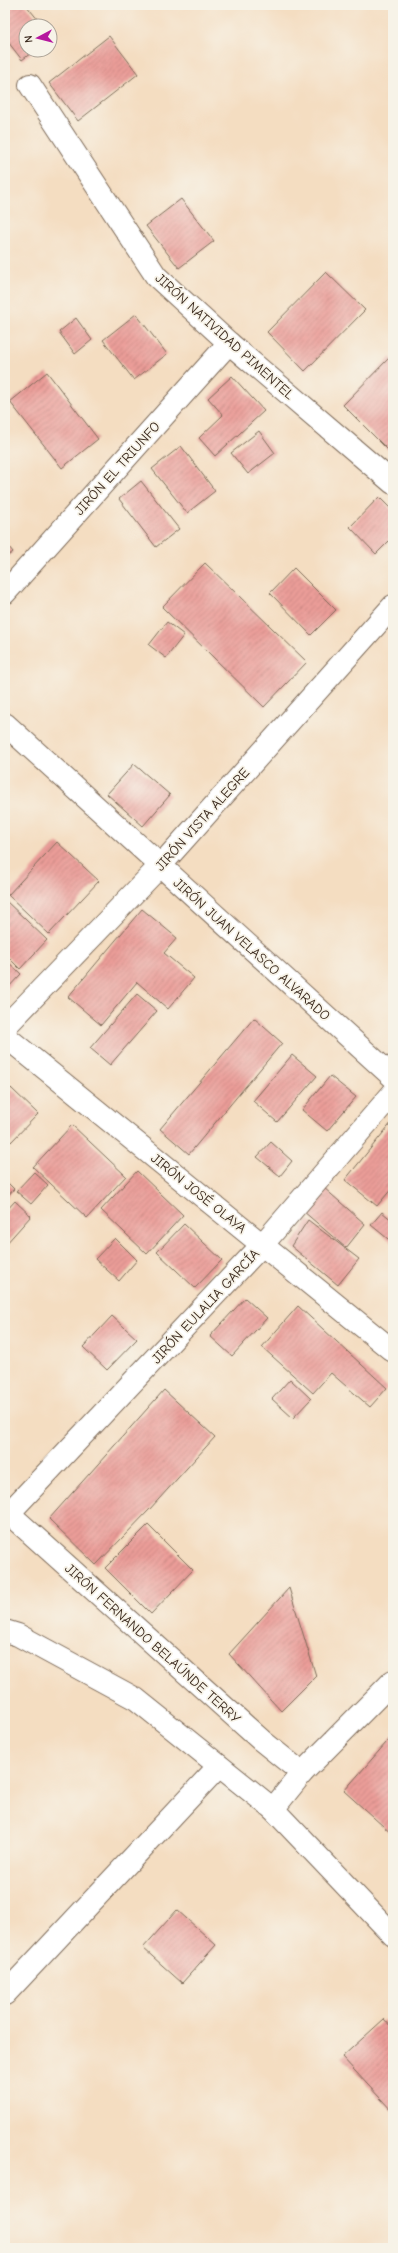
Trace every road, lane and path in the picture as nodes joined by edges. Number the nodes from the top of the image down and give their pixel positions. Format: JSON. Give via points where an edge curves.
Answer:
{"nodes":[{"id":1,"x":30,"y":85,"type":"dead end"},
{"id":2,"x":229,"y":343,"type":"junction"},
{"id":3,"x":393,"y":483,"type":"edge"},
{"id":4,"x":5,"y":593,"type":"edge"},
{"id":5,"x":393,"y":606,"type":"edge"},
{"id":6,"x":5,"y":724,"type":"edge"},
{"id":7,"x":161,"y":866,"type":"junction"},
{"id":8,"x":5,"y":1027,"type":"edge"},
{"id":9,"x":5,"y":1036,"type":"edge"},
{"id":10,"x":393,"y":1077,"type":"edge"},
{"id":11,"x":393,"y":1093,"type":"edge"},
{"id":12,"x":263,"y":1244,"type":"junction"},
{"id":13,"x":393,"y":1351,"type":"edge"},
{"id":14,"x":7,"y":1512,"type":"edge"},
{"id":15,"x":5,"y":1631,"type":"edge"},
{"id":16,"x":393,"y":1681,"type":"edge"},
{"id":17,"x":219,"y":1766,"type":"junction"},
{"id":18,"x":302,"y":1773,"type":"junction"},
{"id":19,"x":273,"y":1808,"type":"junction"},
{"id":20,"x":393,"y":1935,"type":"edge"},
{"id":21,"x":5,"y":1994,"type":"edge"}],
"edges":[{"from":1,"to":2,"type":"main road","name":"JIRÓN NATIVIDAD PIMENTEL","via":[[156,276]]},
{"from":2,"to":3,"type":"main road","name":"JIRÓN NATIVIDAD PIMENTEL"},
{"from":2,"to":4,"type":"main road","name":"JIRÓN EL TRIUNFO"},
{"from":5,"to":7,"type":"main road","name":"JIRÓN VISTA ALEGRE"},
{"from":6,"to":7,"type":"main road","name":"JIRÓN JUAN VELASCO ALVARADO"},
{"from":7,"to":8,"type":"main road","name":"JIRÓN VISTA ALEGRE"},
{"from":7,"to":10,"type":"main road","name":"JIRÓN JUAN VELASCO ALVARADO"},
{"from":9,"to":12,"type":"main road","name":"JIRÓN JOSÉ OLAYA"},
{"from":11,"to":12,"type":"main road","name":"JIRÓN EULALIA GARCÍA"},
{"from":12,"to":13,"type":"main road","name":"JIRÓN JOSÉ OLAYA"},
{"from":12,"to":14,"type":"main road","name":"JIRÓN EULALIA GARCÍA"},
{"from":14,"to":18,"type":"main road","name":"JIRÓN FERNANDO BELAÚNDE TERRY","via":[[261,1740]]},
{"from":15,"to":17,"type":"main road","via":[[18,1635],[136,1699]]},
{"from":16,"to":18,"type":"main road"},
{"from":17,"to":19,"type":"main road"},
{"from":17,"to":21,"type":"main road"},
{"from":18,"to":19,"type":"main road"},
{"from":19,"to":20,"type":"main road"}]}
